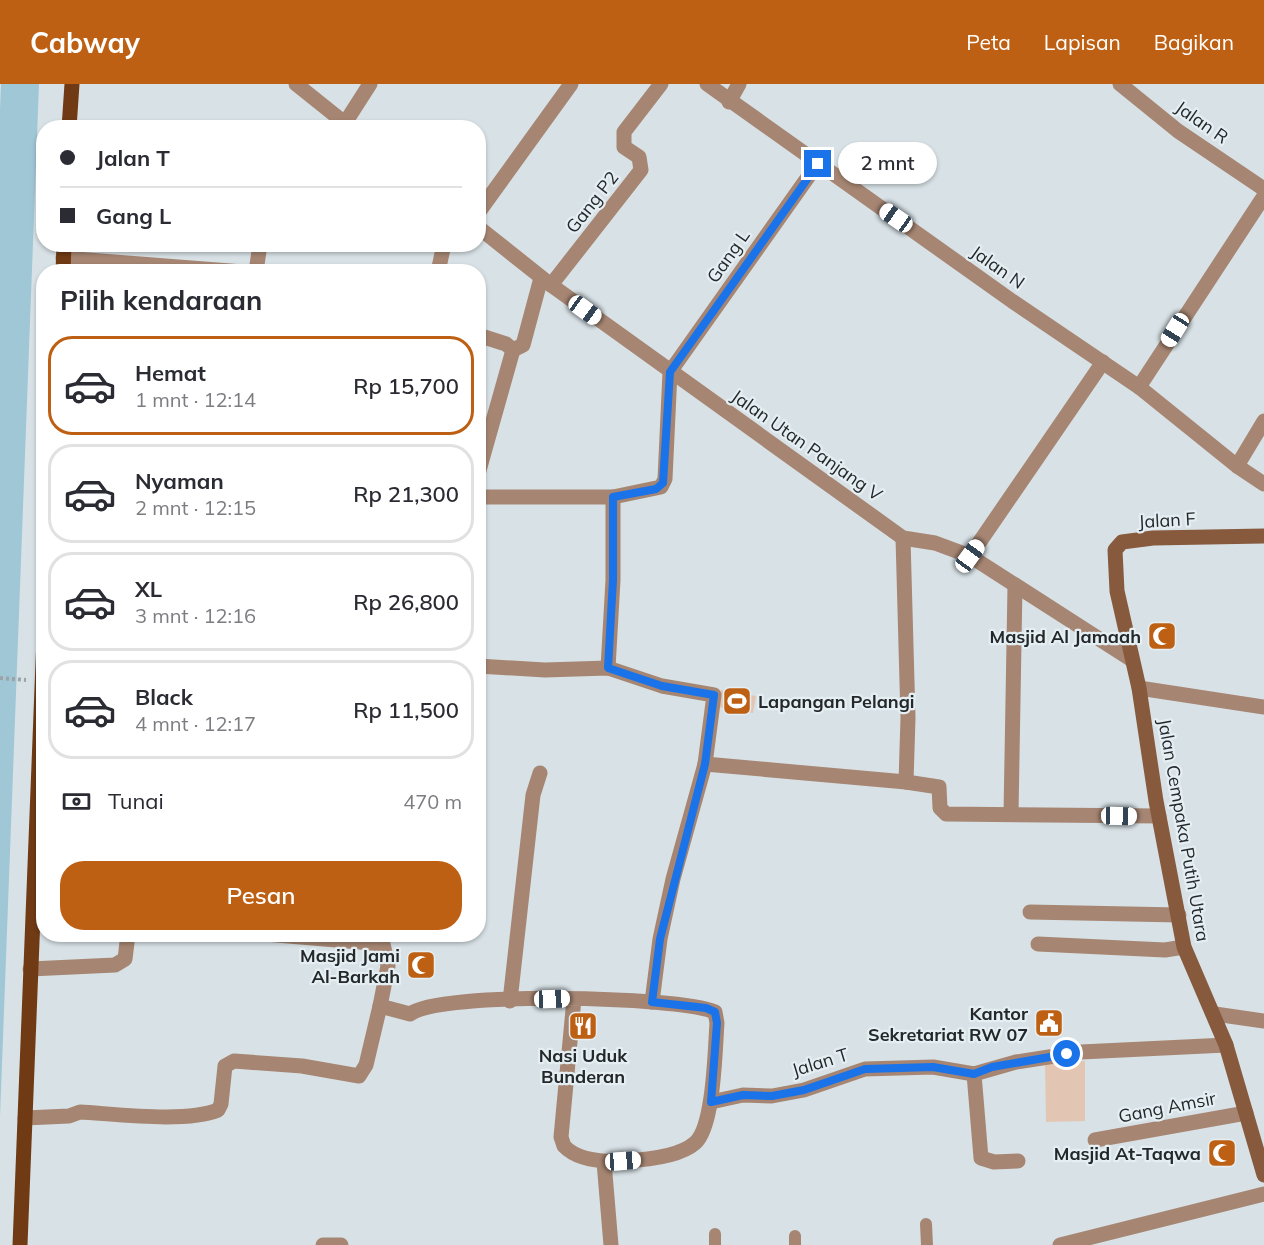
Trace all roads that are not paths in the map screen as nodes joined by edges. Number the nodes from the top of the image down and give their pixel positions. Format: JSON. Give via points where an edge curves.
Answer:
{"nodes":[{"id":1,"x":72,"y":84,"type":"edge"},
{"id":2,"x":296,"y":84,"type":"edge"},
{"id":3,"x":370,"y":84,"type":"edge"},
{"id":4,"x":571,"y":84,"type":"edge"},
{"id":5,"x":661,"y":84,"type":"edge"},
{"id":6,"x":707,"y":84,"type":"edge"},
{"id":7,"x":739,"y":84,"type":"edge"},
{"id":8,"x":1120,"y":84,"type":"edge"},
{"id":9,"x":729,"y":102,"type":"junction"},
{"id":10,"x":70,"y":120,"type":"edge"},
{"id":11,"x":342,"y":120,"type":"edge"},
{"id":12,"x":351,"y":120,"type":"edge"},
{"id":13,"x":818,"y":164,"type":"junction"},
{"id":14,"x":1264,"y":189,"type":"edge"},
{"id":15,"x":1264,"y":195,"type":"edge"},
{"id":16,"x":486,"y":202,"type":"edge"},
{"id":17,"x":486,"y":233,"type":"edge"},
{"id":18,"x":63,"y":258,"type":"edge"},
{"id":19,"x":140,"y":264,"type":"edge"},
{"id":20,"x":546,"y":282,"type":"junction"},
{"id":21,"x":486,"y":338,"type":"edge"},
{"id":22,"x":513,"y":350,"type":"junction"},
{"id":23,"x":1103,"y":362,"type":"junction"},
{"id":24,"x":670,"y":372,"type":"junction"},
{"id":25,"x":1139,"y":387,"type":"junction"},
{"id":26,"x":1264,"y":421,"type":"edge"},
{"id":27,"x":486,"y":446,"type":"edge"},
{"id":28,"x":1237,"y":466,"type":"junction"},
{"id":29,"x":1264,"y":484,"type":"edge"},
{"id":30,"x":486,"y":497,"type":"edge"},
{"id":31,"x":613,"y":497,"type":"junction"},
{"id":32,"x":1264,"y":536,"type":"edge"},
{"id":33,"x":903,"y":538,"type":"junction"},
{"id":34,"x":970,"y":556,"type":"junction"},
{"id":35,"x":1014,"y":586,"type":"junction"},
{"id":36,"x":1132,"y":660,"type":"junction"},
{"id":37,"x":486,"y":666,"type":"edge"},
{"id":38,"x":608,"y":668,"type":"junction"},
{"id":39,"x":1139,"y":688,"type":"junction"},
{"id":40,"x":1264,"y":707,"type":"edge"},
{"id":41,"x":705,"y":764,"type":"junction"},
{"id":42,"x":540,"y":773,"type":"dead end"},
{"id":43,"x":906,"y":782,"type":"junction"},
{"id":44,"x":1011,"y":814,"type":"junction"},
{"id":45,"x":1159,"y":816,"type":"junction"},
{"id":46,"x":36,"y":858,"type":"edge"},
{"id":47,"x":1030,"y":912,"type":"dead end"},
{"id":48,"x":1179,"y":915,"type":"junction"},
{"id":49,"x":127,"y":942,"type":"edge"},
{"id":50,"x":367,"y":942,"type":"edge"},
{"id":51,"x":1038,"y":944,"type":"dead end"},
{"id":52,"x":1184,"y":947,"type":"junction"},
{"id":53,"x":30,"y":969,"type":"junction"},
{"id":54,"x":574,"y":999,"type":"junction"},
{"id":55,"x":510,"y":1001,"type":"junction"},
{"id":56,"x":652,"y":1002,"type":"junction"},
{"id":57,"x":380,"y":1006,"type":"junction"},
{"id":58,"x":1215,"y":1014,"type":"junction"},
{"id":59,"x":1264,"y":1021,"type":"edge"},
{"id":60,"x":1226,"y":1045,"type":"junction"},
{"id":61,"x":974,"y":1074,"type":"junction"},
{"id":62,"x":711,"y":1102,"type":"junction"},
{"id":63,"x":1246,"y":1113,"type":"junction"},
{"id":64,"x":25,"y":1118,"type":"junction"},
{"id":65,"x":1095,"y":1140,"type":"dead end"},
{"id":66,"x":1018,"y":1161,"type":"dead end"},
{"id":67,"x":604,"y":1162,"type":"junction"},
{"id":68,"x":1263,"y":1169,"type":"edge"},
{"id":69,"x":1264,"y":1194,"type":"edge"},
{"id":70,"x":926,"y":1224,"type":"dead end"},
{"id":71,"x":20,"y":1245,"type":"edge"},
{"id":72,"x":323,"y":1245,"type":"edge"},
{"id":73,"x":337,"y":1245,"type":"edge"},
{"id":74,"x":341,"y":1245,"type":"edge"},
{"id":75,"x":611,"y":1245,"type":"edge"},
{"id":76,"x":927,"y":1245,"type":"edge"},
{"id":77,"x":1060,"y":1245,"type":"edge"}],
"edges":[{"from":1,"to":10,"type":"main road"},
{"from":2,"to":11,"type":"street"},
{"from":3,"to":12,"type":"street"},
{"from":4,"to":16,"type":"street"},
{"from":5,"to":20,"type":"street","name":"Gang P2","via":[[624,132],[624,147],[639,157],[641,170]]},
{"from":6,"to":9,"type":"street","name":"Jalan N"},
{"from":7,"to":9,"type":"street"},
{"from":8,"to":14,"type":"street","name":"Jalan R","via":[[1178,131]]},
{"from":9,"to":13,"type":"street","name":"Jalan N"},
{"from":13,"to":23,"type":"street","name":"Jalan N"},
{"from":13,"to":24,"type":"street","name":"Gang L"},
{"from":15,"to":25,"type":"street"},
{"from":17,"to":20,"type":"street","name":"Jalan Utan Panjang V"},
{"from":18,"to":19,"type":"street"},
{"from":20,"to":22,"type":"street","via":[[523,345]]},
{"from":20,"to":24,"type":"street","name":"Jalan Utan Panjang V"},
{"from":21,"to":22,"type":"street"},
{"from":22,"to":27,"type":"street"},
{"from":23,"to":25,"type":"street","name":"Jalan N"},
{"from":23,"to":34,"type":"street"},
{"from":24,"to":31,"type":"street","via":[[665,479],[656,489]]},
{"from":24,"to":33,"type":"street","name":"Jalan Utan Panjang V"},
{"from":25,"to":28,"type":"street","name":"Jalan N"},
{"from":26,"to":28,"type":"street"},
{"from":28,"to":29,"type":"street","name":"Jalan N"},
{"from":30,"to":31,"type":"street"},
{"from":31,"to":38,"type":"street"},
{"from":32,"to":36,"type":"street","name":"Jalan F","via":[[1122,542],[1115,550],[1117,591]]},
{"from":33,"to":34,"type":"street","name":"Jalan Utan Panjang V","via":[[935,543]]},
{"from":33,"to":43,"type":"street"},
{"from":34,"to":35,"type":"street","name":"Jalan Utan Panjang V"},
{"from":35,"to":36,"type":"street","name":"Jalan Utan Panjang V"},
{"from":35,"to":44,"type":"street"},
{"from":36,"to":39,"type":"street","name":"Jalan Cempaka Putih Utara"},
{"from":37,"to":38,"type":"street"},
{"from":38,"to":41,"type":"street","via":[[662,686],[714,695]]},
{"from":39,"to":40,"type":"street"},
{"from":39,"to":45,"type":"street","name":"Jalan Cempaka Putih Utara"},
{"from":41,"to":43,"type":"street"},
{"from":41,"to":56,"type":"street","via":[[671,889]]},
{"from":42,"to":55,"type":"street","via":[[533,795]]},
{"from":43,"to":44,"type":"street","via":[[939,787],[940,808],[946,814]]},
{"from":44,"to":45,"type":"street"},
{"from":45,"to":48,"type":"street","name":"Jalan Cempaka Putih Utara"},
{"from":46,"to":53,"type":"main road"},
{"from":47,"to":48,"type":"street"},
{"from":48,"to":52,"type":"street","name":"Jalan Cempaka Putih Utara"},
{"from":49,"to":53,"type":"street","via":[[125,959],[115,965]]},
{"from":50,"to":57,"type":"street","via":[[383,944],[388,966]]},
{"from":51,"to":52,"type":"street","via":[[1165,950]]},
{"from":52,"to":58,"type":"street","name":"Jalan Cempaka Putih Utara"},
{"from":53,"to":64,"type":"main road"},
{"from":54,"to":55,"type":"street"},
{"from":54,"to":56,"type":"street"},
{"from":54,"to":67,"type":"street","via":[[561,1137],[568,1151]]},
{"from":55,"to":57,"type":"street","via":[[440,1004],[418,1007],[410,1014]]},
{"from":56,"to":62,"type":"street","via":[[715,1012]]},
{"from":57,"to":64,"type":"street","via":[[366,1065],[359,1076],[302,1066],[234,1061],[225,1066],[220,1104],[211,1113],[181,1116],[80,1112]]},
{"from":58,"to":59,"type":"street"},
{"from":58,"to":60,"type":"street","name":"Jalan Cempaka Putih Utara"},
{"from":60,"to":61,"type":"street","name":"Jalan T","via":[[1081,1052],[992,1067]]},
{"from":60,"to":63,"type":"street","name":"Jalan Cempaka Putih Utara"},
{"from":61,"to":62,"type":"street","name":"Jalan T","via":[[933,1067],[865,1069],[804,1090]]},
{"from":61,"to":66,"type":"street","via":[[981,1158]]},
{"from":62,"to":67,"type":"street","via":[[701,1136],[694,1144],[641,1160]]},
{"from":63,"to":65,"type":"street","name":"Gang Amsir"},
{"from":63,"to":68,"type":"street","name":"Jalan Cempaka Putih Utara"},
{"from":64,"to":71,"type":"main road"},
{"from":67,"to":75,"type":"street"},
{"from":69,"to":77,"type":"street"},
{"from":70,"to":76,"type":"lane"},
{"from":72,"to":73,"type":"street"},
{"from":73,"to":74,"type":"street"}]}
